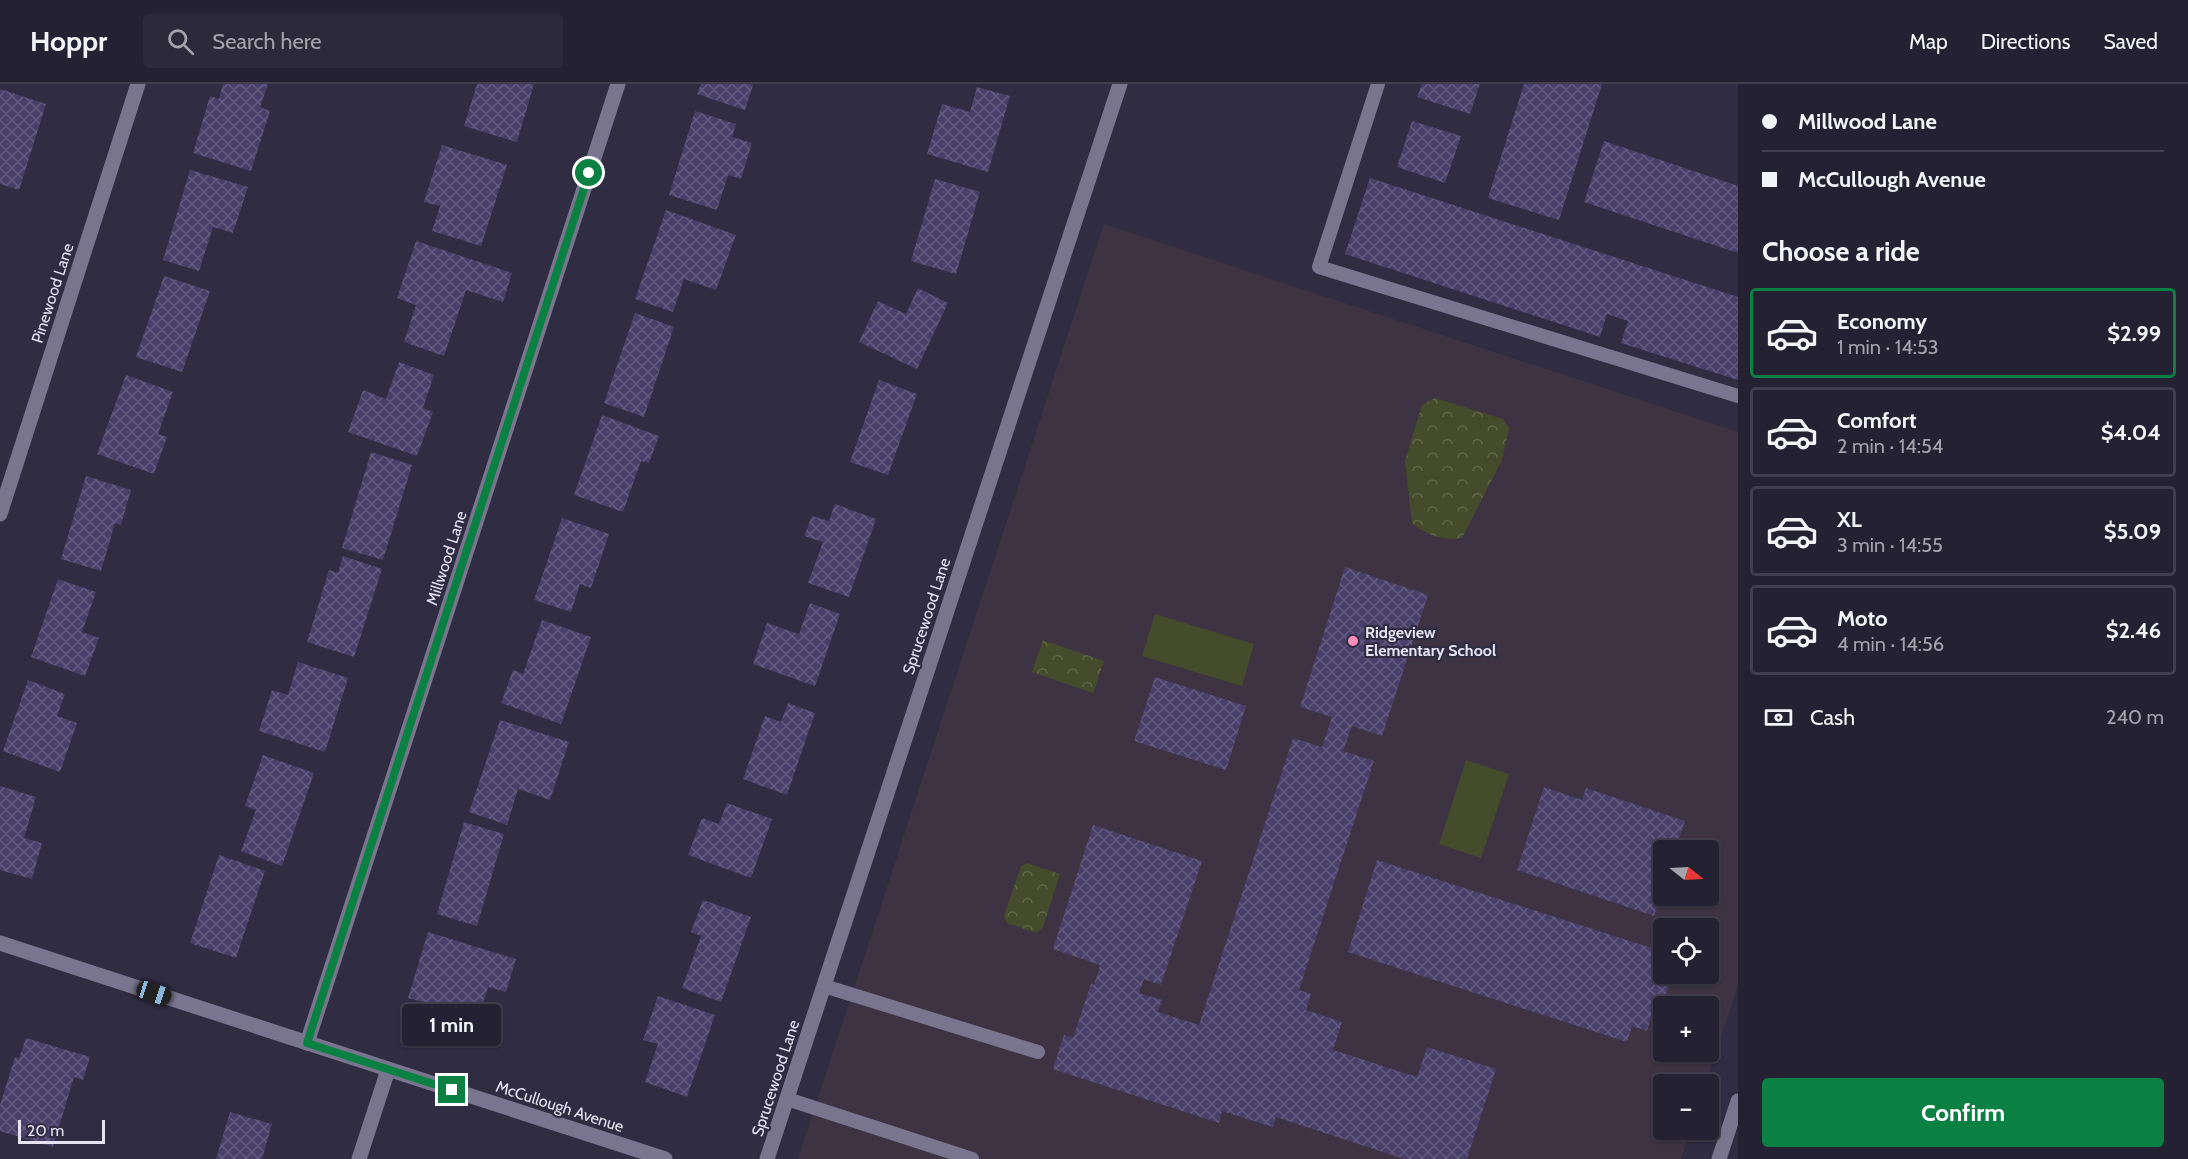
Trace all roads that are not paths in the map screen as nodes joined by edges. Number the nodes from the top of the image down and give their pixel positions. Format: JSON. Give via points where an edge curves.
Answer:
{"nodes":[{"id":1,"x":138,"y":84,"type":"edge"},
{"id":2,"x":618,"y":84,"type":"edge"},
{"id":3,"x":1120,"y":84,"type":"edge"},
{"id":4,"x":1378,"y":84,"type":"edge"},
{"id":5,"x":1738,"y":396,"type":"edge"},
{"id":6,"x":0,"y":514,"type":"edge"},
{"id":7,"x":0,"y":943,"type":"edge"},
{"id":8,"x":824,"y":986,"type":"junction"},
{"id":9,"x":307,"y":1043,"type":"junction"},
{"id":10,"x":1038,"y":1052,"type":"dead end"},
{"id":11,"x":388,"y":1070,"type":"junction"},
{"id":12,"x":786,"y":1099,"type":"junction"},
{"id":13,"x":1738,"y":1101,"type":"edge"},
{"id":14,"x":359,"y":1159,"type":"edge"},
{"id":15,"x":664,"y":1159,"type":"edge"},
{"id":16,"x":767,"y":1159,"type":"edge"},
{"id":17,"x":972,"y":1159,"type":"edge"},
{"id":18,"x":1719,"y":1159,"type":"edge"}],
"edges":[{"from":1,"to":6,"type":"street","name":"Pinewood Lane"},
{"from":2,"to":9,"type":"street","name":"Millwood Lane"},
{"from":3,"to":8,"type":"street","name":"Sprucewood Lane"},
{"from":4,"to":5,"type":"lane","via":[[1319,267]]},
{"from":7,"to":9,"type":"street","name":"McCullough Avenue"},
{"from":8,"to":10,"type":"lane"},
{"from":8,"to":12,"type":"street","name":"Sprucewood Lane"},
{"from":9,"to":11,"type":"street","name":"McCullough Avenue"},
{"from":11,"to":14,"type":"street"},
{"from":11,"to":15,"type":"street","name":"McCullough Avenue"},
{"from":12,"to":16,"type":"street","name":"Sprucewood Lane"},
{"from":12,"to":17,"type":"lane"},
{"from":13,"to":18,"type":"street"}]}
